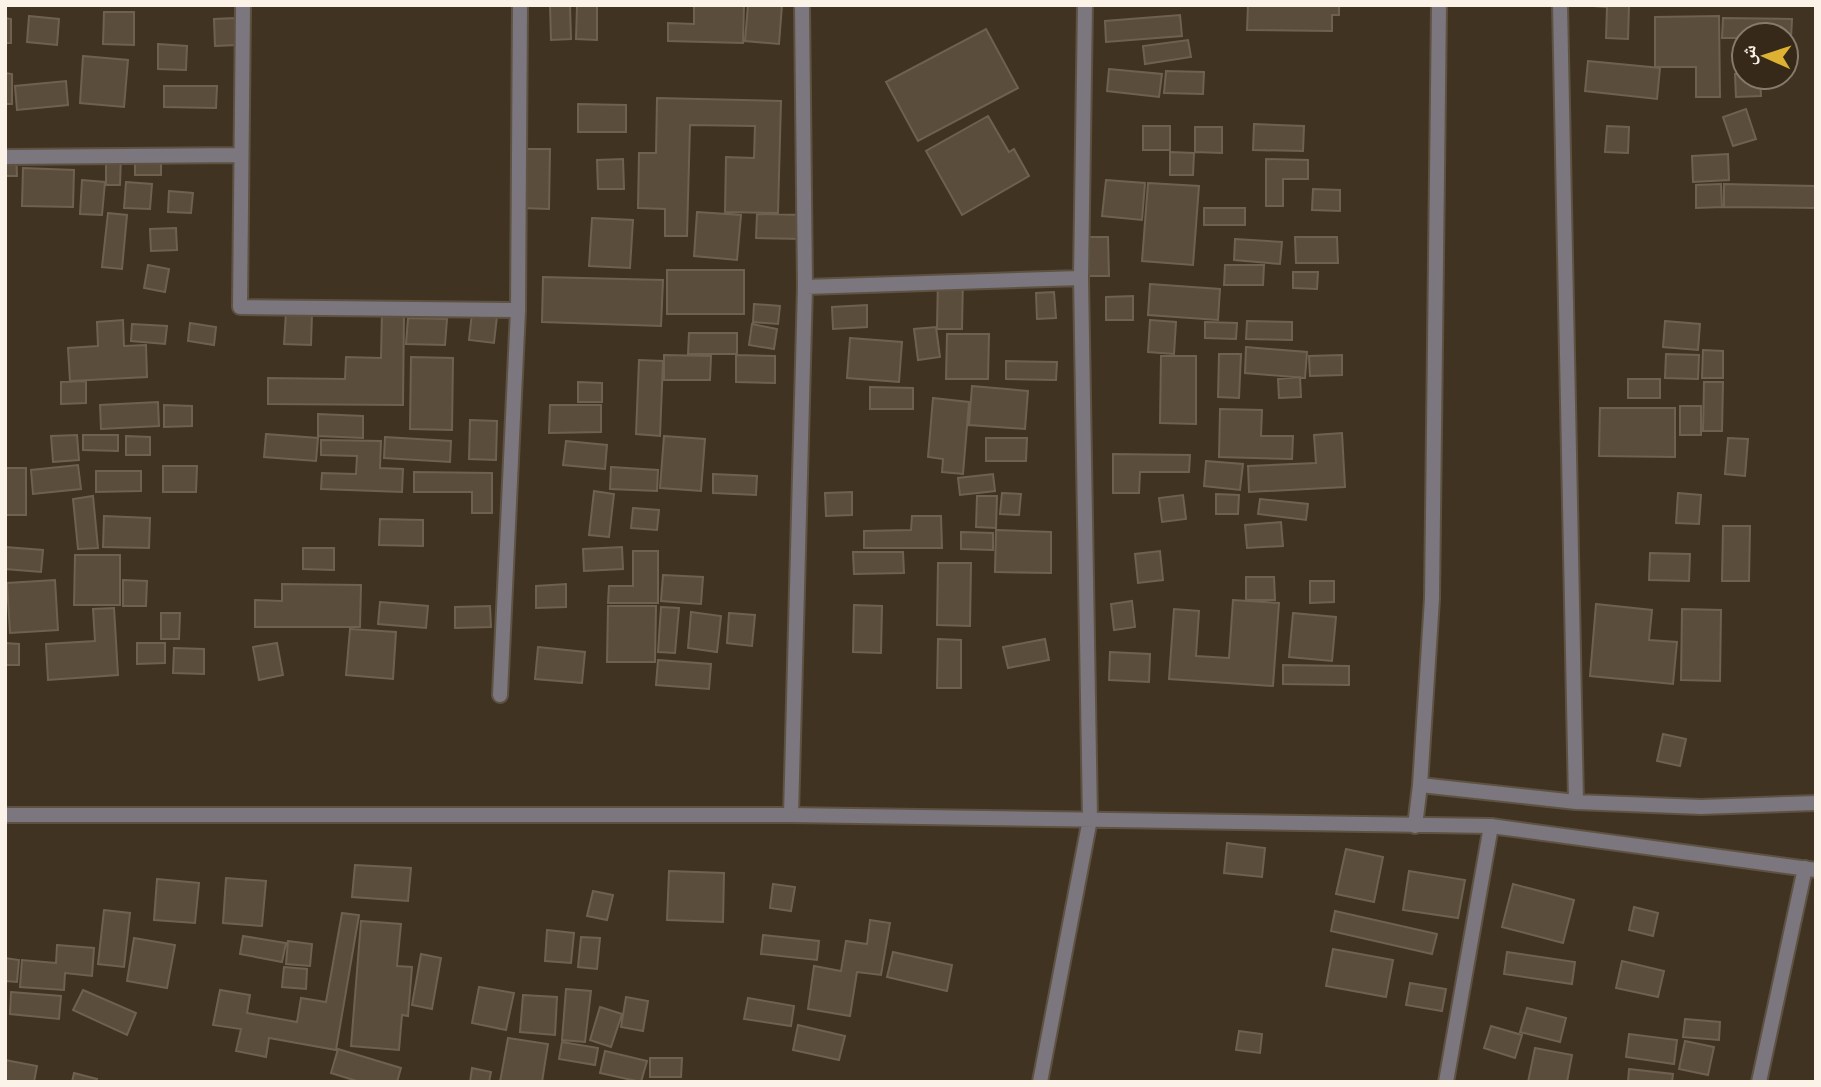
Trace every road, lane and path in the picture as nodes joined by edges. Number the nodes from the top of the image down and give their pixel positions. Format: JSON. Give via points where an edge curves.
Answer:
{"nodes":[{"id":1,"x":243,"y":5,"type":"edge"},
{"id":2,"x":520,"y":5,"type":"edge"},
{"id":3,"x":802,"y":5,"type":"edge"},
{"id":4,"x":1086,"y":5,"type":"edge"},
{"id":5,"x":1439,"y":5,"type":"edge"},
{"id":6,"x":1560,"y":5,"type":"edge"},
{"id":7,"x":241,"y":155,"type":"junction"},
{"id":8,"x":5,"y":157,"type":"edge"},
{"id":9,"x":1081,"y":278,"type":"junction"},
{"id":10,"x":804,"y":287,"type":"junction"},
{"id":11,"x":518,"y":310,"type":"junction"},
{"id":12,"x":500,"y":695,"type":"dead end"},
{"id":13,"x":1420,"y":785,"type":"junction"},
{"id":14,"x":1576,"y":802,"type":"junction"},
{"id":15,"x":1816,"y":803,"type":"edge"},
{"id":16,"x":5,"y":815,"type":"edge"},
{"id":17,"x":790,"y":815,"type":"junction"},
{"id":18,"x":1090,"y":819,"type":"junction"},
{"id":19,"x":1415,"y":825,"type":"junction"},
{"id":20,"x":1491,"y":827,"type":"junction"},
{"id":21,"x":1811,"y":869,"type":"edge"},
{"id":22,"x":1040,"y":1082,"type":"edge"},
{"id":23,"x":1446,"y":1082,"type":"edge"},
{"id":24,"x":1759,"y":1082,"type":"edge"}],
"edges":[{"from":1,"to":7,"type":"street"},
{"from":2,"to":11,"type":"street"},
{"from":3,"to":10,"type":"street"},
{"from":4,"to":9,"type":"street"},
{"from":5,"to":13,"type":"street","via":[[1432,599]]},
{"from":6,"to":14,"type":"street"},
{"from":7,"to":8,"type":"street"},
{"from":7,"to":11,"type":"street","via":[[240,307]]},
{"from":9,"to":10,"type":"street"},
{"from":9,"to":18,"type":"street"},
{"from":10,"to":17,"type":"street"},
{"from":11,"to":12,"type":"street"},
{"from":13,"to":14,"type":"street"},
{"from":13,"to":19,"type":"street"},
{"from":14,"to":15,"type":"street","via":[[1701,807]]},
{"from":16,"to":17,"type":"street"},
{"from":17,"to":18,"type":"street"},
{"from":18,"to":19,"type":"street"},
{"from":18,"to":22,"type":"street"},
{"from":19,"to":20,"type":"street"},
{"from":20,"to":21,"type":"street"},
{"from":20,"to":23,"type":"street"},
{"from":21,"to":24,"type":"street"}]}
